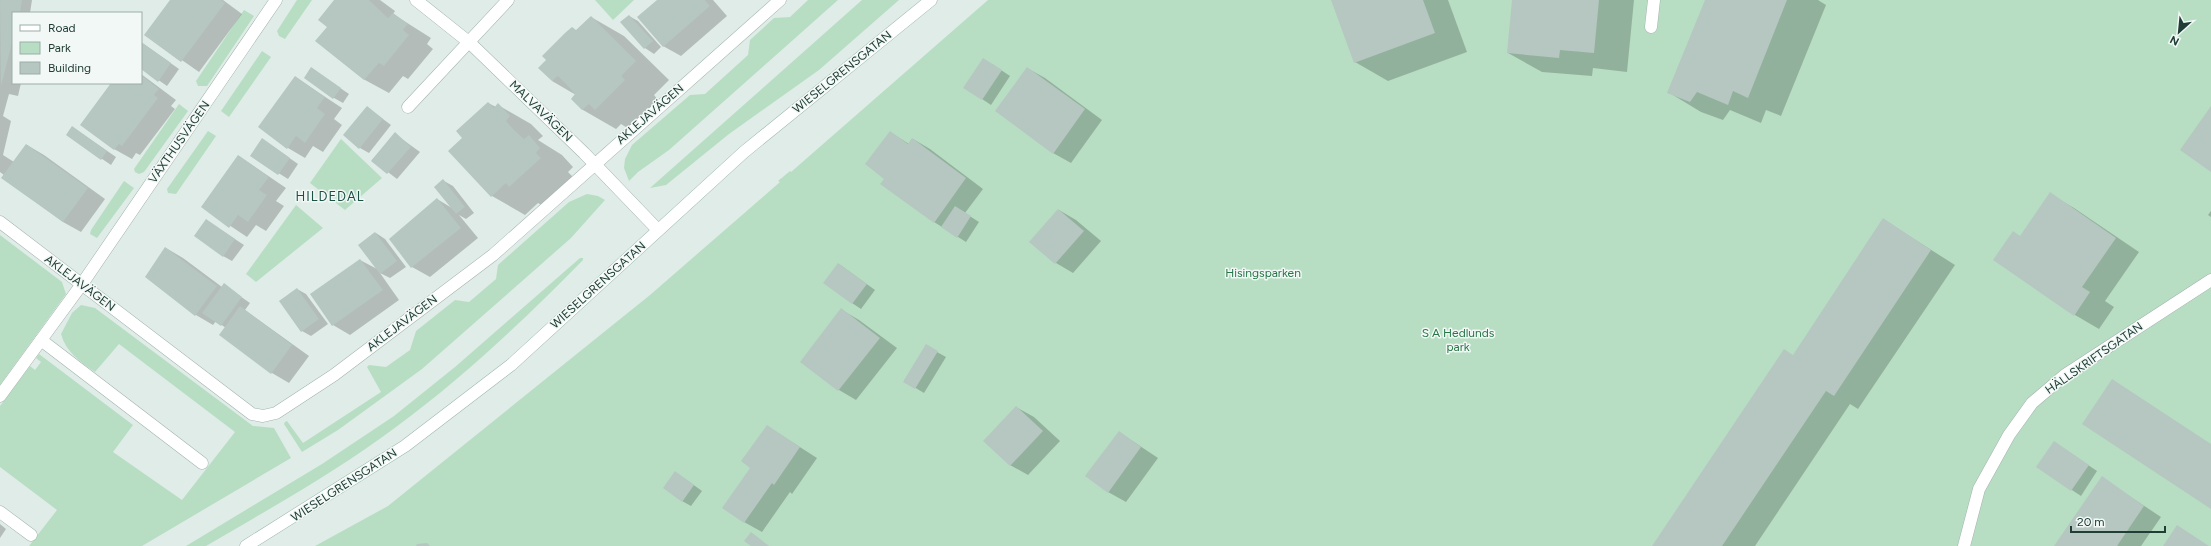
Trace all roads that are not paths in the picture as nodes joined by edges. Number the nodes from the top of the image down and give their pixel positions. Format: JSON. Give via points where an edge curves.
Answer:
{"nodes":[{"id":1,"x":276,"y":0,"type":"edge"},
{"id":2,"x":416,"y":0,"type":"edge"},
{"id":3,"x":508,"y":0,"type":"edge"},
{"id":4,"x":780,"y":0,"type":"edge"},
{"id":5,"x":931,"y":0,"type":"edge"},
{"id":6,"x":1654,"y":0,"type":"edge"},
{"id":7,"x":1651,"y":27,"type":"dead end"},
{"id":8,"x":470,"y":42,"type":"junction"},
{"id":9,"x":408,"y":107,"type":"dead end"},
{"id":10,"x":594,"y":164,"type":"junction"},
{"id":11,"x":0,"y":222,"type":"edge"},
{"id":12,"x":658,"y":230,"type":"junction"},
{"id":13,"x":2211,"y":280,"type":"edge"},
{"id":14,"x":82,"y":284,"type":"junction"},
{"id":15,"x":41,"y":340,"type":"junction"},
{"id":16,"x":0,"y":396,"type":"edge"},
{"id":17,"x":202,"y":463,"type":"dead end"},
{"id":18,"x":0,"y":512,"type":"edge"},
{"id":19,"x":31,"y":535,"type":"dead end"},
{"id":20,"x":246,"y":546,"type":"edge"},
{"id":21,"x":1964,"y":546,"type":"edge"}],
"edges":[{"from":1,"to":14,"type":"street","name":"VÄXTHUSVÄGEN"},
{"from":2,"to":8,"type":"street","name":"MALVAVÄGEN"},
{"from":3,"to":8,"type":"street"},
{"from":4,"to":10,"type":"street","name":"AKLEJAVÄGEN"},
{"from":5,"to":12,"type":"street","name":"WIESELGRENSGATAN","via":[[744,152]]},
{"from":6,"to":7,"type":"street"},
{"from":8,"to":9,"type":"street"},
{"from":8,"to":10,"type":"street","name":"MALVAVÄGEN"},
{"from":10,"to":12,"type":"street","name":"MALVAVÄGEN"},
{"from":10,"to":14,"type":"street","name":"AKLEJAVÄGEN","via":[[493,255],[334,375],[276,413],[263,416],[252,414]]},
{"from":11,"to":14,"type":"street","name":"AKLEJAVÄGEN"},
{"from":12,"to":20,"type":"street","name":"WIESELGRENSGATAN","via":[[510,365],[433,425],[405,446]]},
{"from":13,"to":21,"type":"street","name":"HÄLLSKRIFTSGATAN","via":[[2066,375],[2032,403],[2009,435],[1980,489]]},
{"from":14,"to":15,"type":"street","name":"VÄXTHUSVÄGEN"},
{"from":15,"to":16,"type":"street","name":"VÄXTHUSVÄGEN"},
{"from":15,"to":17,"type":"street"},
{"from":18,"to":19,"type":"street"}]}
